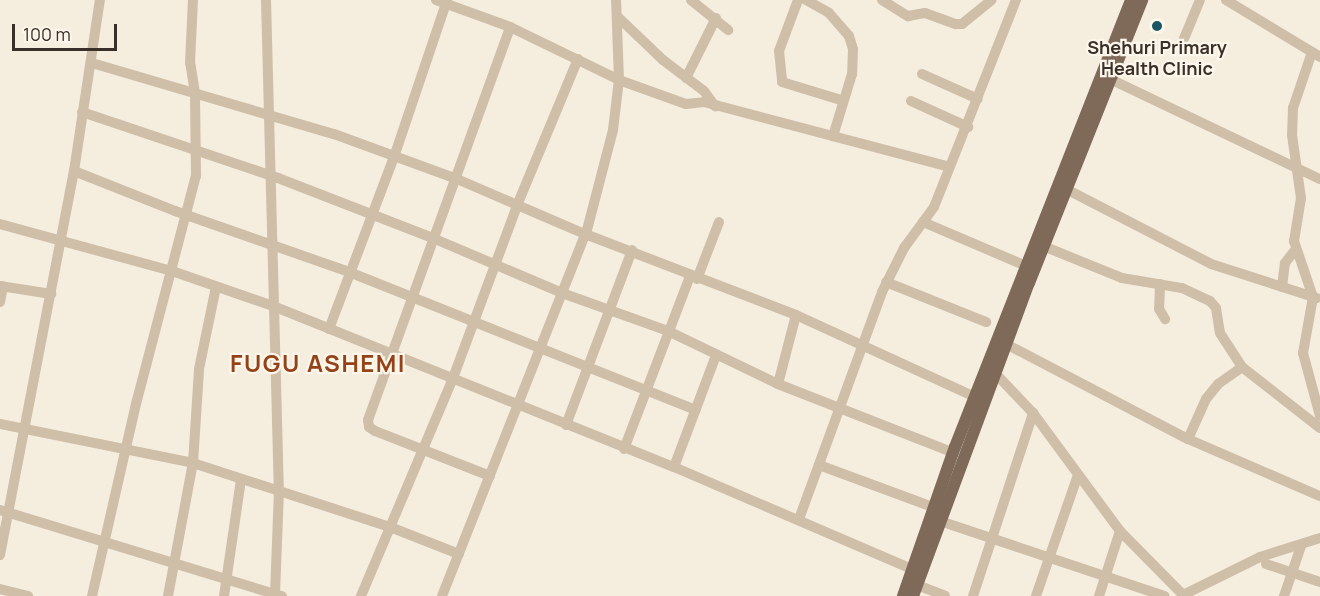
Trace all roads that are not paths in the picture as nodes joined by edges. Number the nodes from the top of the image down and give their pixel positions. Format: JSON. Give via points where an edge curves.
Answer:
{"nodes":[{"id":1,"x":100,"y":0,"type":"edge"},
{"id":2,"x":193,"y":0,"type":"edge"},
{"id":3,"x":266,"y":0,"type":"edge"},
{"id":4,"x":616,"y":0,"type":"edge"},
{"id":5,"x":691,"y":0,"type":"edge"},
{"id":6,"x":798,"y":0,"type":"edge"},
{"id":7,"x":806,"y":0,"type":"edge"},
{"id":8,"x":882,"y":0,"type":"edge"},
{"id":9,"x":994,"y":0,"type":"edge"},
{"id":10,"x":1131,"y":0,"type":"edge"},
{"id":11,"x":1142,"y":0,"type":"edge"},
{"id":12,"x":1200,"y":0,"type":"edge"},
{"id":13,"x":1226,"y":0,"type":"edge"},
{"id":14,"x":443,"y":1,"type":"edge"},
{"id":15,"x":1014,"y":4,"type":"edge"},
{"id":16,"x":618,"y":17,"type":"junction"},
{"id":17,"x":716,"y":18,"type":"junction"},
{"id":18,"x":510,"y":27,"type":"junction"},
{"id":19,"x":728,"y":30,"type":"dead end"},
{"id":20,"x":1183,"y":41,"type":"dead end"},
{"id":21,"x":1318,"y":54,"type":"edge"},
{"id":22,"x":578,"y":59,"type":"junction"},
{"id":23,"x":92,"y":63,"type":"junction"},
{"id":24,"x":922,"y":74,"type":"dead end"},
{"id":25,"x":686,"y":78,"type":"junction"},
{"id":26,"x":1110,"y":79,"type":"junction"},
{"id":27,"x":619,"y":80,"type":"junction"},
{"id":28,"x":195,"y":93,"type":"junction"},
{"id":29,"x":978,"y":99,"type":"junction"},
{"id":30,"x":841,"y":100,"type":"junction"},
{"id":31,"x":911,"y":101,"type":"dead end"},
{"id":32,"x":715,"y":106,"type":"junction"},
{"id":33,"x":82,"y":112,"type":"junction"},
{"id":34,"x":269,"y":115,"type":"junction"},
{"id":35,"x":968,"y":127,"type":"junction"},
{"id":36,"x":833,"y":136,"type":"junction"},
{"id":37,"x":193,"y":148,"type":"junction"},
{"id":38,"x":394,"y":158,"type":"junction"},
{"id":39,"x":950,"y":167,"type":"junction"},
{"id":40,"x":1299,"y":170,"type":"junction"},
{"id":41,"x":74,"y":171,"type":"junction"},
{"id":42,"x":273,"y":177,"type":"junction"},
{"id":43,"x":457,"y":178,"type":"junction"},
{"id":44,"x":1320,"y":179,"type":"edge"},
{"id":45,"x":1066,"y":189,"type":"junction"},
{"id":46,"x":518,"y":203,"type":"junction"},
{"id":47,"x":372,"y":215,"type":"junction"},
{"id":48,"x":188,"y":216,"type":"junction"},
{"id":49,"x":719,"y":222,"type":"dead end"},
{"id":50,"x":923,"y":222,"type":"junction"},
{"id":51,"x":0,"y":224,"type":"edge"},
{"id":52,"x":585,"y":234,"type":"junction"},
{"id":53,"x":59,"y":238,"type":"junction"},
{"id":54,"x":435,"y":239,"type":"junction"},
{"id":55,"x":1043,"y":246,"type":"junction"},
{"id":56,"x":274,"y":247,"type":"junction"},
{"id":57,"x":1296,"y":249,"type":"junction"},
{"id":58,"x":632,"y":250,"type":"junction"},
{"id":59,"x":495,"y":265,"type":"junction"},
{"id":60,"x":1030,"y":267,"type":"junction"},
{"id":61,"x":172,"y":271,"type":"junction"},
{"id":62,"x":349,"y":272,"type":"junction"},
{"id":63,"x":693,"y":277,"type":"junction"},
{"id":64,"x":886,"y":282,"type":"junction"},
{"id":65,"x":1160,"y":284,"type":"junction"},
{"id":66,"x":2,"y":286,"type":"edge"},
{"id":67,"x":216,"y":287,"type":"junction"},
{"id":68,"x":1282,"y":287,"type":"junction"},
{"id":69,"x":562,"y":293,"type":"junction"},
{"id":70,"x":51,"y":294,"type":"junction"},
{"id":71,"x":1317,"y":298,"type":"edge"},
{"id":72,"x":412,"y":299,"type":"junction"},
{"id":73,"x":0,"y":302,"type":"edge"},
{"id":74,"x":273,"y":306,"type":"junction"},
{"id":75,"x":611,"y":311,"type":"junction"},
{"id":76,"x":796,"y":315,"type":"junction"},
{"id":77,"x":1165,"y":319,"type":"dead end"},
{"id":78,"x":472,"y":322,"type":"junction"},
{"id":79,"x":986,"y":322,"type":"dead end"},
{"id":80,"x":328,"y":329,"type":"junction"},
{"id":81,"x":668,"y":331,"type":"junction"},
{"id":82,"x":862,"y":343,"type":"junction"},
{"id":83,"x":1006,"y":344,"type":"junction"},
{"id":84,"x":541,"y":348,"type":"junction"},
{"id":85,"x":392,"y":353,"type":"junction"},
{"id":86,"x":716,"y":355,"type":"junction"},
{"id":87,"x":587,"y":365,"type":"junction"},
{"id":88,"x":1242,"y":367,"type":"junction"},
{"id":89,"x":995,"y":373,"type":"junction"},
{"id":90,"x":453,"y":378,"type":"junction"},
{"id":91,"x":778,"y":384,"type":"junction"},
{"id":92,"x":646,"y":391,"type":"junction"},
{"id":93,"x":975,"y":396,"type":"junction"},
{"id":94,"x":841,"y":405,"type":"junction"},
{"id":95,"x":518,"y":407,"type":"junction"},
{"id":96,"x":696,"y":410,"type":"junction"},
{"id":97,"x":1033,"y":413,"type":"junction"},
{"id":98,"x":1320,"y":416,"type":"edge"},
{"id":99,"x":0,"y":424,"type":"edge"},
{"id":100,"x":566,"y":425,"type":"junction"},
{"id":101,"x":1320,"y":428,"type":"edge"},
{"id":102,"x":23,"y":430,"type":"junction"},
{"id":103,"x":1188,"y":439,"type":"junction"},
{"id":104,"x":423,"y":449,"type":"junction"},
{"id":105,"x":624,"y":449,"type":"junction"},
{"id":106,"x":126,"y":451,"type":"junction"},
{"id":107,"x":954,"y":453,"type":"junction"},
{"id":108,"x":193,"y":463,"type":"junction"},
{"id":109,"x":819,"y":465,"type":"junction"},
{"id":110,"x":674,"y":467,"type":"junction"},
{"id":111,"x":1078,"y":475,"type":"junction"},
{"id":112,"x":490,"y":476,"type":"junction"},
{"id":113,"x":241,"y":480,"type":"junction"},
{"id":114,"x":279,"y":490,"type":"junction"},
{"id":115,"x":1320,"y":496,"type":"edge"},
{"id":116,"x":4,"y":512,"type":"edge"},
{"id":117,"x":936,"y":516,"type":"junction"},
{"id":118,"x":798,"y":519,"type":"junction"},
{"id":119,"x":390,"y":527,"type":"junction"},
{"id":120,"x":1120,"y":531,"type":"junction"},
{"id":121,"x":1320,"y":538,"type":"edge"},
{"id":122,"x":991,"y":539,"type":"junction"},
{"id":123,"x":106,"y":543,"type":"junction"},
{"id":124,"x":1301,"y":546,"type":"junction"},
{"id":125,"x":459,"y":554,"type":"junction"},
{"id":126,"x":0,"y":555,"type":"edge"},
{"id":127,"x":1048,"y":559,"type":"junction"},
{"id":128,"x":175,"y":561,"type":"junction"},
{"id":129,"x":1266,"y":564,"type":"dead end"},
{"id":130,"x":912,"y":569,"type":"junction"},
{"id":131,"x":1292,"y":573,"type":"junction"},
{"id":132,"x":225,"y":577,"type":"junction"},
{"id":133,"x":1105,"y":578,"type":"junction"},
{"id":134,"x":1320,"y":582,"type":"edge"},
{"id":135,"x":0,"y":589,"type":"edge"},
{"id":136,"x":915,"y":590,"type":"edge"},
{"id":137,"x":279,"y":594,"type":"edge"},
{"id":138,"x":1184,"y":595,"type":"edge"},
{"id":139,"x":28,"y":596,"type":"edge"},
{"id":140,"x":92,"y":596,"type":"edge"},
{"id":141,"x":168,"y":596,"type":"edge"},
{"id":142,"x":224,"y":596,"type":"edge"},
{"id":143,"x":361,"y":596,"type":"edge"},
{"id":144,"x":442,"y":596,"type":"edge"},
{"id":145,"x":903,"y":596,"type":"edge"},
{"id":146,"x":945,"y":596,"type":"edge"},
{"id":147,"x":973,"y":596,"type":"edge"},
{"id":148,"x":1036,"y":596,"type":"edge"},
{"id":149,"x":1099,"y":596,"type":"edge"},
{"id":150,"x":1164,"y":596,"type":"edge"},
{"id":151,"x":1284,"y":596,"type":"edge"}],
"edges":[{"from":1,"to":23,"type":"street"},
{"from":2,"to":28,"type":"street","via":[[190,63]]},
{"from":3,"to":34,"type":"street"},
{"from":4,"to":16,"type":"street"},
{"from":5,"to":17,"type":"street"},
{"from":6,"to":30,"type":"street","via":[[779,51],[782,82]]},
{"from":7,"to":30,"type":"street","via":[[829,14],[849,36],[852,74]]},
{"from":8,"to":9,"type":"street","via":[[908,16],[925,13],[962,24]]},
{"from":9,"to":15,"type":"street"},
{"from":10,"to":60,"type":"main road"},
{"from":11,"to":26,"type":"main road"},
{"from":12,"to":20,"type":"street"},
{"from":13,"to":21,"type":"street"},
{"from":14,"to":18,"type":"street"},
{"from":14,"to":38,"type":"street"},
{"from":15,"to":29,"type":"street"},
{"from":16,"to":25,"type":"street"},
{"from":16,"to":27,"type":"street"},
{"from":17,"to":19,"type":"street"},
{"from":17,"to":25,"type":"street"},
{"from":18,"to":22,"type":"street"},
{"from":18,"to":43,"type":"street"},
{"from":21,"to":40,"type":"street","via":[[1293,108],[1292,135]]},
{"from":22,"to":27,"type":"street"},
{"from":22,"to":46,"type":"street"},
{"from":23,"to":28,"type":"street"},
{"from":23,"to":33,"type":"street"},
{"from":24,"to":29,"type":"street"},
{"from":25,"to":32,"type":"street","via":[[704,91]]},
{"from":26,"to":40,"type":"street","via":[[1191,114]]},
{"from":26,"to":45,"type":"main road"},
{"from":27,"to":32,"type":"street","via":[[686,104],[704,102]]},
{"from":27,"to":52,"type":"street","via":[[613,130]]},
{"from":28,"to":34,"type":"street"},
{"from":28,"to":37,"type":"street"},
{"from":29,"to":35,"type":"street"},
{"from":30,"to":36,"type":"street"},
{"from":31,"to":35,"type":"street"},
{"from":32,"to":36,"type":"street"},
{"from":33,"to":37,"type":"street"},
{"from":33,"to":41,"type":"street"},
{"from":34,"to":38,"type":"street"},
{"from":34,"to":42,"type":"street"},
{"from":35,"to":39,"type":"street"},
{"from":36,"to":39,"type":"street"},
{"from":37,"to":42,"type":"street"},
{"from":37,"to":48,"type":"street","via":[[196,176]]},
{"from":38,"to":43,"type":"street"},
{"from":38,"to":47,"type":"street"},
{"from":39,"to":50,"type":"street","via":[[934,207]]},
{"from":40,"to":44,"type":"street"},
{"from":40,"to":57,"type":"street"},
{"from":41,"to":48,"type":"street"},
{"from":41,"to":53,"type":"street"},
{"from":42,"to":47,"type":"street"},
{"from":42,"to":56,"type":"street"},
{"from":43,"to":46,"type":"street"},
{"from":43,"to":54,"type":"street"},
{"from":45,"to":55,"type":"main road"},
{"from":45,"to":68,"type":"street","via":[[1211,264]]},
{"from":46,"to":52,"type":"street"},
{"from":46,"to":59,"type":"street"},
{"from":47,"to":54,"type":"street"},
{"from":47,"to":62,"type":"street"},
{"from":48,"to":56,"type":"street"},
{"from":48,"to":61,"type":"street"},
{"from":49,"to":63,"type":"street"},
{"from":50,"to":60,"type":"street"},
{"from":50,"to":64,"type":"street"},
{"from":51,"to":53,"type":"street"},
{"from":52,"to":58,"type":"street"},
{"from":52,"to":69,"type":"street"},
{"from":53,"to":61,"type":"street"},
{"from":53,"to":70,"type":"street"},
{"from":54,"to":59,"type":"street"},
{"from":54,"to":72,"type":"street"},
{"from":55,"to":60,"type":"main road"},
{"from":55,"to":65,"type":"street","via":[[1122,278]]},
{"from":56,"to":62,"type":"street"},
{"from":56,"to":74,"type":"street"},
{"from":57,"to":68,"type":"street","via":[[1286,263]]},
{"from":57,"to":71,"type":"street"},
{"from":58,"to":63,"type":"street"},
{"from":58,"to":75,"type":"street"},
{"from":59,"to":69,"type":"street"},
{"from":59,"to":78,"type":"street"},
{"from":60,"to":83,"type":"main road"},
{"from":60,"to":93,"type":"main road"},
{"from":61,"to":67,"type":"street"},
{"from":61,"to":106,"type":"street"},
{"from":62,"to":72,"type":"street"},
{"from":62,"to":80,"type":"street"},
{"from":63,"to":76,"type":"street"},
{"from":63,"to":81,"type":"street"},
{"from":64,"to":79,"type":"street"},
{"from":64,"to":82,"type":"street"},
{"from":65,"to":77,"type":"street","via":[[1159,309]]},
{"from":65,"to":88,"type":"street","via":[[1182,288],[1210,301],[1216,308],[1220,333]]},
{"from":66,"to":70,"type":"street"},
{"from":66,"to":73,"type":"street"},
{"from":67,"to":74,"type":"street"},
{"from":67,"to":108,"type":"street","via":[[200,369]]},
{"from":68,"to":71,"type":"street"},
{"from":69,"to":75,"type":"street"},
{"from":69,"to":84,"type":"street"},
{"from":70,"to":102,"type":"street"},
{"from":71,"to":98,"type":"street","via":[[1303,353]]},
{"from":72,"to":78,"type":"street"},
{"from":72,"to":85,"type":"street"},
{"from":74,"to":80,"type":"street"},
{"from":74,"to":114,"type":"street"},
{"from":75,"to":81,"type":"street"},
{"from":75,"to":87,"type":"street"},
{"from":76,"to":82,"type":"street"},
{"from":76,"to":91,"type":"street"},
{"from":78,"to":84,"type":"street"},
{"from":78,"to":90,"type":"street"},
{"from":80,"to":85,"type":"street"},
{"from":81,"to":86,"type":"street"},
{"from":81,"to":92,"type":"street"},
{"from":82,"to":93,"type":"street"},
{"from":82,"to":94,"type":"street"},
{"from":83,"to":89,"type":"main road"},
{"from":83,"to":103,"type":"street"},
{"from":84,"to":87,"type":"street"},
{"from":84,"to":95,"type":"street"},
{"from":85,"to":90,"type":"street"},
{"from":85,"to":104,"type":"street","via":[[369,427]]},
{"from":86,"to":91,"type":"street"},
{"from":86,"to":96,"type":"street"},
{"from":87,"to":92,"type":"street"},
{"from":87,"to":100,"type":"street"},
{"from":88,"to":101,"type":"street"},
{"from":88,"to":103,"type":"street","via":[[1218,384],[1206,399]]},
{"from":89,"to":97,"type":"street"},
{"from":89,"to":117,"type":"main road"},
{"from":90,"to":95,"type":"street"},
{"from":90,"to":104,"type":"street"},
{"from":91,"to":94,"type":"street"},
{"from":92,"to":96,"type":"street"},
{"from":92,"to":105,"type":"street"},
{"from":93,"to":107,"type":"main road"},
{"from":94,"to":107,"type":"street"},
{"from":94,"to":109,"type":"street"},
{"from":95,"to":100,"type":"street"},
{"from":95,"to":112,"type":"street"},
{"from":96,"to":110,"type":"street"},
{"from":97,"to":111,"type":"street"},
{"from":97,"to":122,"type":"street"},
{"from":99,"to":102,"type":"street"},
{"from":100,"to":105,"type":"street"},
{"from":102,"to":106,"type":"street"},
{"from":102,"to":116,"type":"street"},
{"from":103,"to":115,"type":"street"},
{"from":104,"to":112,"type":"street"},
{"from":104,"to":119,"type":"street"},
{"from":105,"to":110,"type":"street"},
{"from":106,"to":108,"type":"street"},
{"from":106,"to":123,"type":"street"},
{"from":107,"to":117,"type":"main road"},
{"from":108,"to":113,"type":"street"},
{"from":108,"to":128,"type":"street"},
{"from":109,"to":117,"type":"street"},
{"from":109,"to":118,"type":"street"},
{"from":110,"to":118,"type":"street"},
{"from":111,"to":120,"type":"street"},
{"from":111,"to":127,"type":"street"},
{"from":112,"to":125,"type":"street"},
{"from":113,"to":114,"type":"street"},
{"from":113,"to":132,"type":"street"},
{"from":114,"to":119,"type":"street"},
{"from":114,"to":137,"type":"street"},
{"from":116,"to":123,"type":"street"},
{"from":116,"to":126,"type":"street"},
{"from":117,"to":122,"type":"street"},
{"from":117,"to":130,"type":"main road"},
{"from":117,"to":136,"type":"main road"},
{"from":118,"to":130,"type":"street"},
{"from":119,"to":125,"type":"street"},
{"from":119,"to":143,"type":"street"},
{"from":120,"to":133,"type":"street"},
{"from":120,"to":138,"type":"street"},
{"from":121,"to":124,"type":"street"},
{"from":122,"to":127,"type":"street"},
{"from":122,"to":147,"type":"street"},
{"from":123,"to":128,"type":"street"},
{"from":123,"to":140,"type":"street"},
{"from":124,"to":131,"type":"street"},
{"from":124,"to":138,"type":"street","via":[[1260,556]]},
{"from":125,"to":144,"type":"street"},
{"from":127,"to":133,"type":"street"},
{"from":127,"to":148,"type":"street"},
{"from":128,"to":132,"type":"street"},
{"from":128,"to":141,"type":"street"},
{"from":129,"to":131,"type":"street"},
{"from":130,"to":145,"type":"main road"},
{"from":131,"to":134,"type":"street"},
{"from":131,"to":151,"type":"street"},
{"from":132,"to":137,"type":"street"},
{"from":132,"to":142,"type":"street"},
{"from":133,"to":149,"type":"street"},
{"from":133,"to":150,"type":"street"},
{"from":135,"to":139,"type":"street"},
{"from":136,"to":146,"type":"street"}]}
